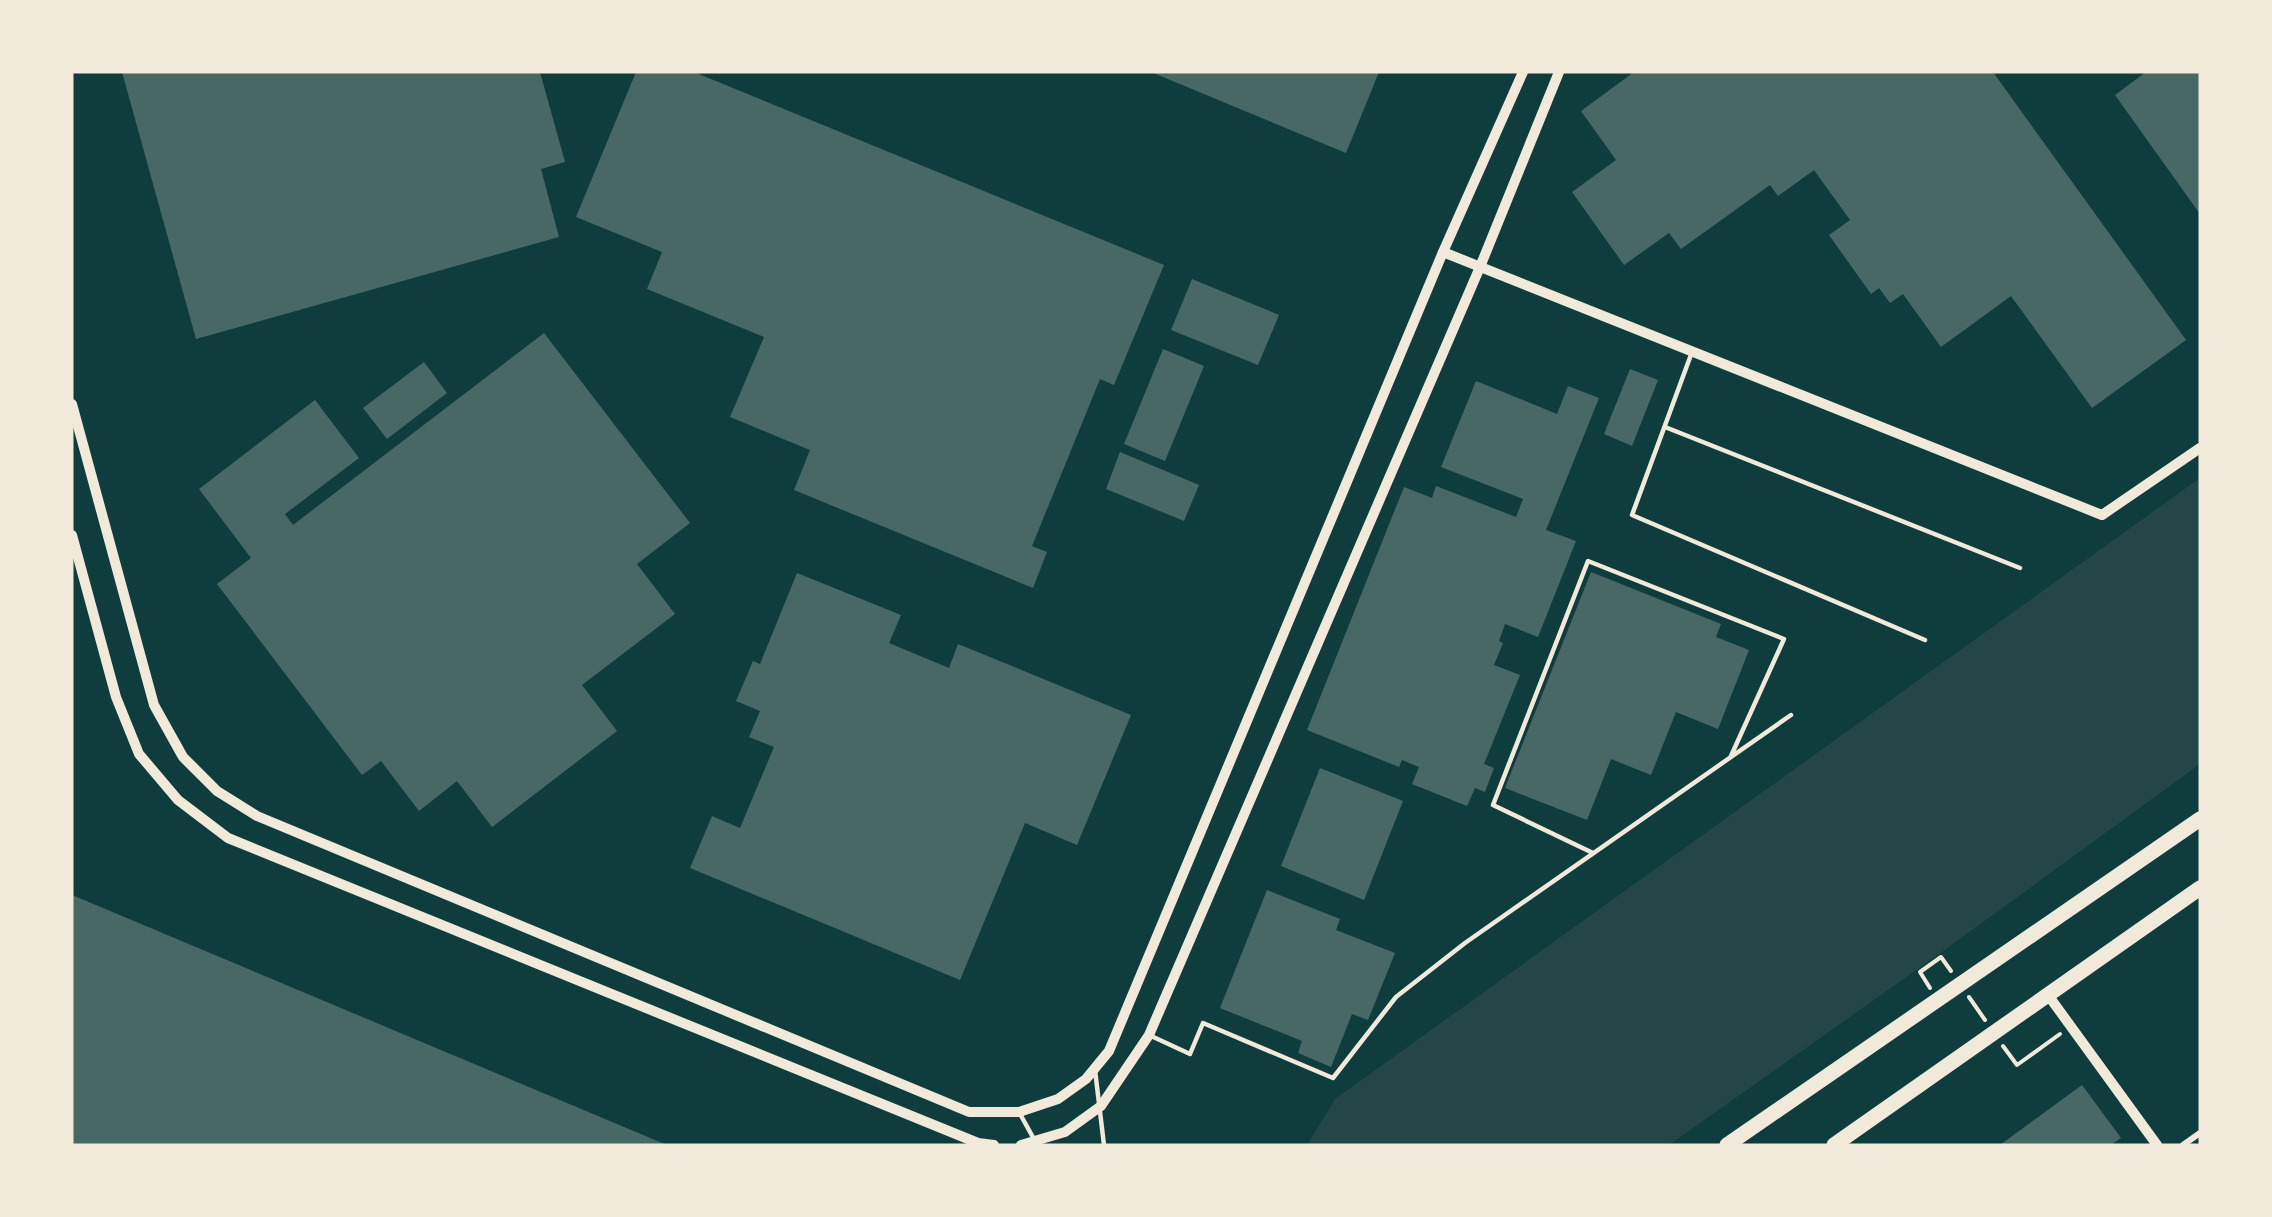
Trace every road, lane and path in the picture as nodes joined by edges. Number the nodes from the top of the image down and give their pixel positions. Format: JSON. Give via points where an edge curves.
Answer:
{"nodes":[{"id":1,"x":1523,"y":72,"type":"edge"},
{"id":2,"x":1559,"y":72,"type":"edge"},
{"id":3,"x":1443,"y":252,"type":"junction"},
{"id":4,"x":1479,"y":267,"type":"junction"},
{"id":5,"x":1692,"y":352,"type":"junction"},
{"id":6,"x":72,"y":404,"type":"edge"},
{"id":7,"x":1665,"y":427,"type":"junction"},
{"id":8,"x":2200,"y":448,"type":"edge"},
{"id":9,"x":72,"y":535,"type":"edge"},
{"id":10,"x":2020,"y":568,"type":"dead end"},
{"id":11,"x":1925,"y":640,"type":"dead end"},
{"id":12,"x":1791,"y":715,"type":"dead end"},
{"id":13,"x":1731,"y":757,"type":"junction"},
{"id":14,"x":2200,"y":819,"type":"edge"},
{"id":15,"x":1593,"y":853,"type":"junction"},
{"id":16,"x":2200,"y":888,"type":"edge"},
{"id":17,"x":1920,"y":972,"type":"dead end"},
{"id":18,"x":1953,"y":975,"type":"dead end"},
{"id":19,"x":1966,"y":993,"type":"dead end"},
{"id":20,"x":2048,"y":995,"type":"junction"},
{"id":21,"x":1991,"y":1029,"type":"dead end"},
{"id":22,"x":1149,"y":1035,"type":"junction"},
{"id":23,"x":1998,"y":1038,"type":"dead end"},
{"id":24,"x":2049,"y":1042,"type":"dead end"},
{"id":25,"x":1095,"y":1068,"type":"junction"},
{"id":26,"x":1101,"y":1106,"type":"junction"},
{"id":27,"x":1019,"y":1112,"type":"junction"},
{"id":28,"x":2200,"y":1133,"type":"edge"},
{"id":29,"x":1037,"y":1143,"type":"edge"},
{"id":30,"x":994,"y":1145,"type":"edge"},
{"id":31,"x":1021,"y":1145,"type":"edge"},
{"id":32,"x":1104,"y":1145,"type":"edge"},
{"id":33,"x":1727,"y":1145,"type":"edge"},
{"id":34,"x":1834,"y":1145,"type":"edge"},
{"id":35,"x":2157,"y":1145,"type":"edge"},
{"id":36,"x":2183,"y":1145,"type":"edge"}],
"edges":[{"from":1,"to":3,"type":"street"},
{"from":2,"to":4,"type":"street"},
{"from":3,"to":4,"type":"street"},
{"from":3,"to":25,"type":"street","via":[[1109,1051]]},
{"from":4,"to":5,"type":"street"},
{"from":4,"to":22,"type":"street"},
{"from":5,"to":7,"type":"lane"},
{"from":5,"to":8,"type":"street","via":[[2102,515]]},
{"from":6,"to":27,"type":"street","via":[[154,705],[183,757],[217,791],[257,816],[969,1112]]},
{"from":7,"to":10,"type":"lane"},
{"from":7,"to":11,"type":"lane","via":[[1632,515]]},
{"from":9,"to":30,"type":"street","via":[[116,697],[139,754],[178,800],[228,838],[978,1143]]},
{"from":12,"to":13,"type":"lane"},
{"from":13,"to":15,"type":"lane"},
{"from":13,"to":15,"type":"lane","via":[[1784,639],[1588,561],[1493,805]]},
{"from":14,"to":33,"type":"highway"},
{"from":15,"to":22,"type":"lane","via":[[1396,997],[1333,1078],[1203,1023],[1190,1054]]},
{"from":16,"to":20,"type":"highway"},
{"from":17,"to":18,"type":"path","via":[[1941,957]]},
{"from":19,"to":21,"type":"path"},
{"from":20,"to":34,"type":"highway"},
{"from":20,"to":35,"type":"street"},
{"from":22,"to":26,"type":"street"},
{"from":23,"to":24,"type":"path","via":[[2017,1065]]},
{"from":25,"to":26,"type":"lane"},
{"from":25,"to":27,"type":"street","via":[[1058,1099]]},
{"from":26,"to":29,"type":"street","via":[[1065,1132]]},
{"from":26,"to":32,"type":"lane"},
{"from":27,"to":29,"type":"lane"},
{"from":28,"to":36,"type":"street"},
{"from":29,"to":31,"type":"street"}]}
